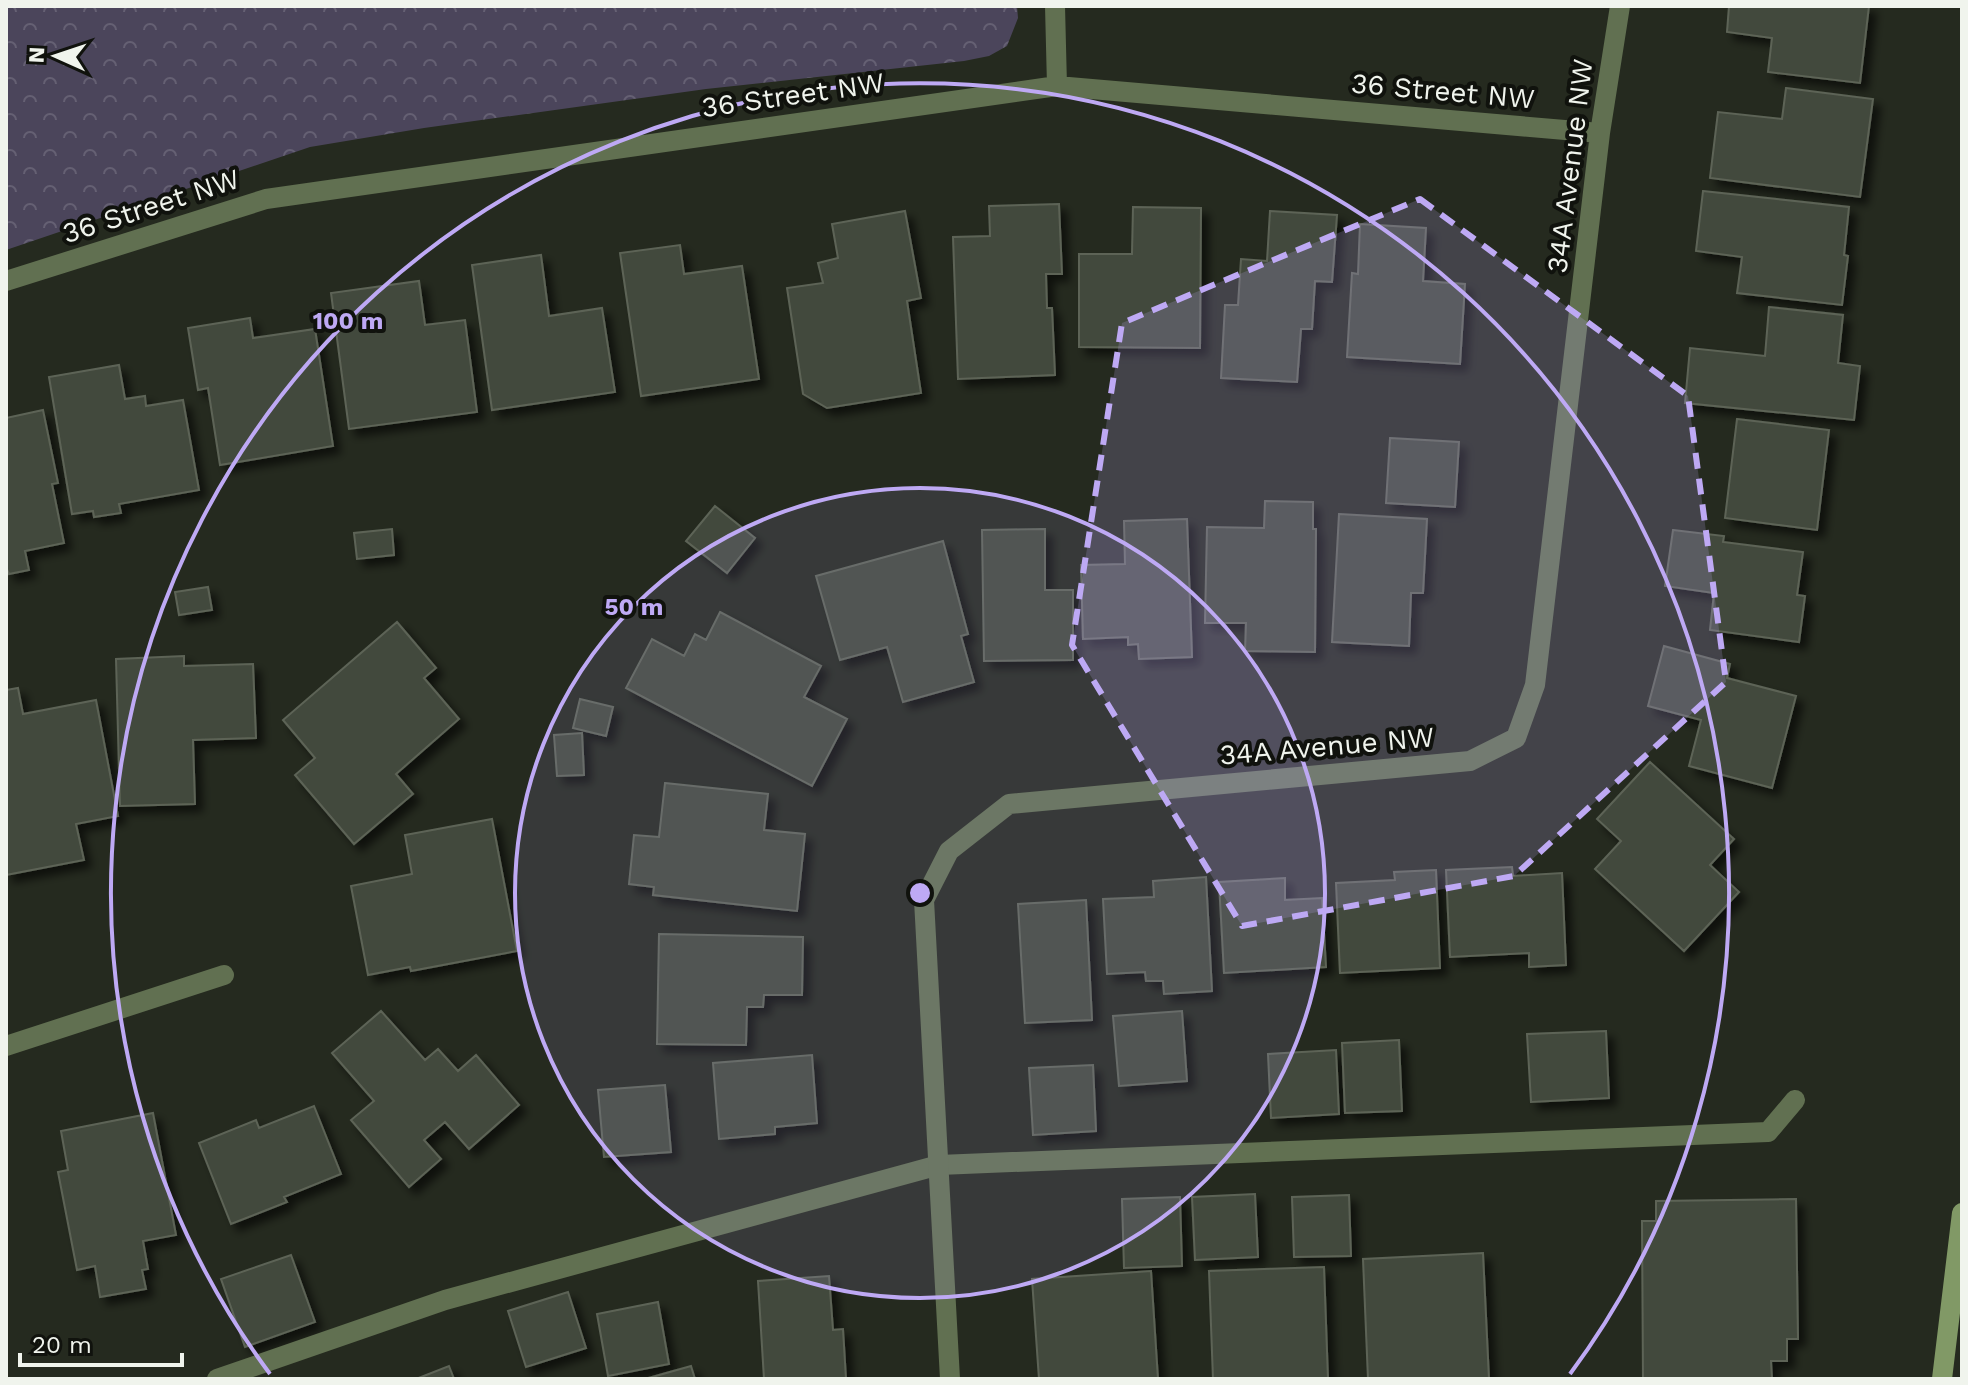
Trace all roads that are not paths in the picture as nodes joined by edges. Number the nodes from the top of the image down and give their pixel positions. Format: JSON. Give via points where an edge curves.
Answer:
{"nodes":[{"id":1,"x":1055,"y":6,"type":"edge"},
{"id":2,"x":1620,"y":6,"type":"edge"},
{"id":3,"x":1057,"y":86,"type":"junction"},
{"id":4,"x":1600,"y":133,"type":"junction"},
{"id":5,"x":6,"y":281,"type":"edge"},
{"id":6,"x":224,"y":975,"type":"dead end"},
{"id":7,"x":6,"y":1046,"type":"edge"},
{"id":8,"x":1795,"y":1100,"type":"dead end"},
{"id":9,"x":939,"y":1165,"type":"junction"},
{"id":10,"x":1962,"y":1213,"type":"edge"},
{"id":11,"x":217,"y":1379,"type":"edge"},
{"id":12,"x":950,"y":1379,"type":"edge"},
{"id":13,"x":1942,"y":1379,"type":"edge"}],
"edges":[{"from":1,"to":3,"type":"street"},
{"from":2,"to":4,"type":"street","name":"34A Avenue NW"},
{"from":3,"to":4,"type":"street","name":"36 Street NW"},
{"from":3,"to":5,"type":"street","name":"36 Street NW","via":[[266,199]]},
{"from":4,"to":9,"type":"street","name":"34A Avenue NW","via":[[1535,685],[1516,738],[1470,761],[1009,804],[949,851],[924,900]]},
{"from":6,"to":7,"type":"street"},
{"from":8,"to":9,"type":"street","via":[[1768,1132]]},
{"from":9,"to":11,"type":"street","via":[[445,1300]]},
{"from":9,"to":12,"type":"street","name":"34A Avenue NW"},
{"from":10,"to":13,"type":"main road"}]}
